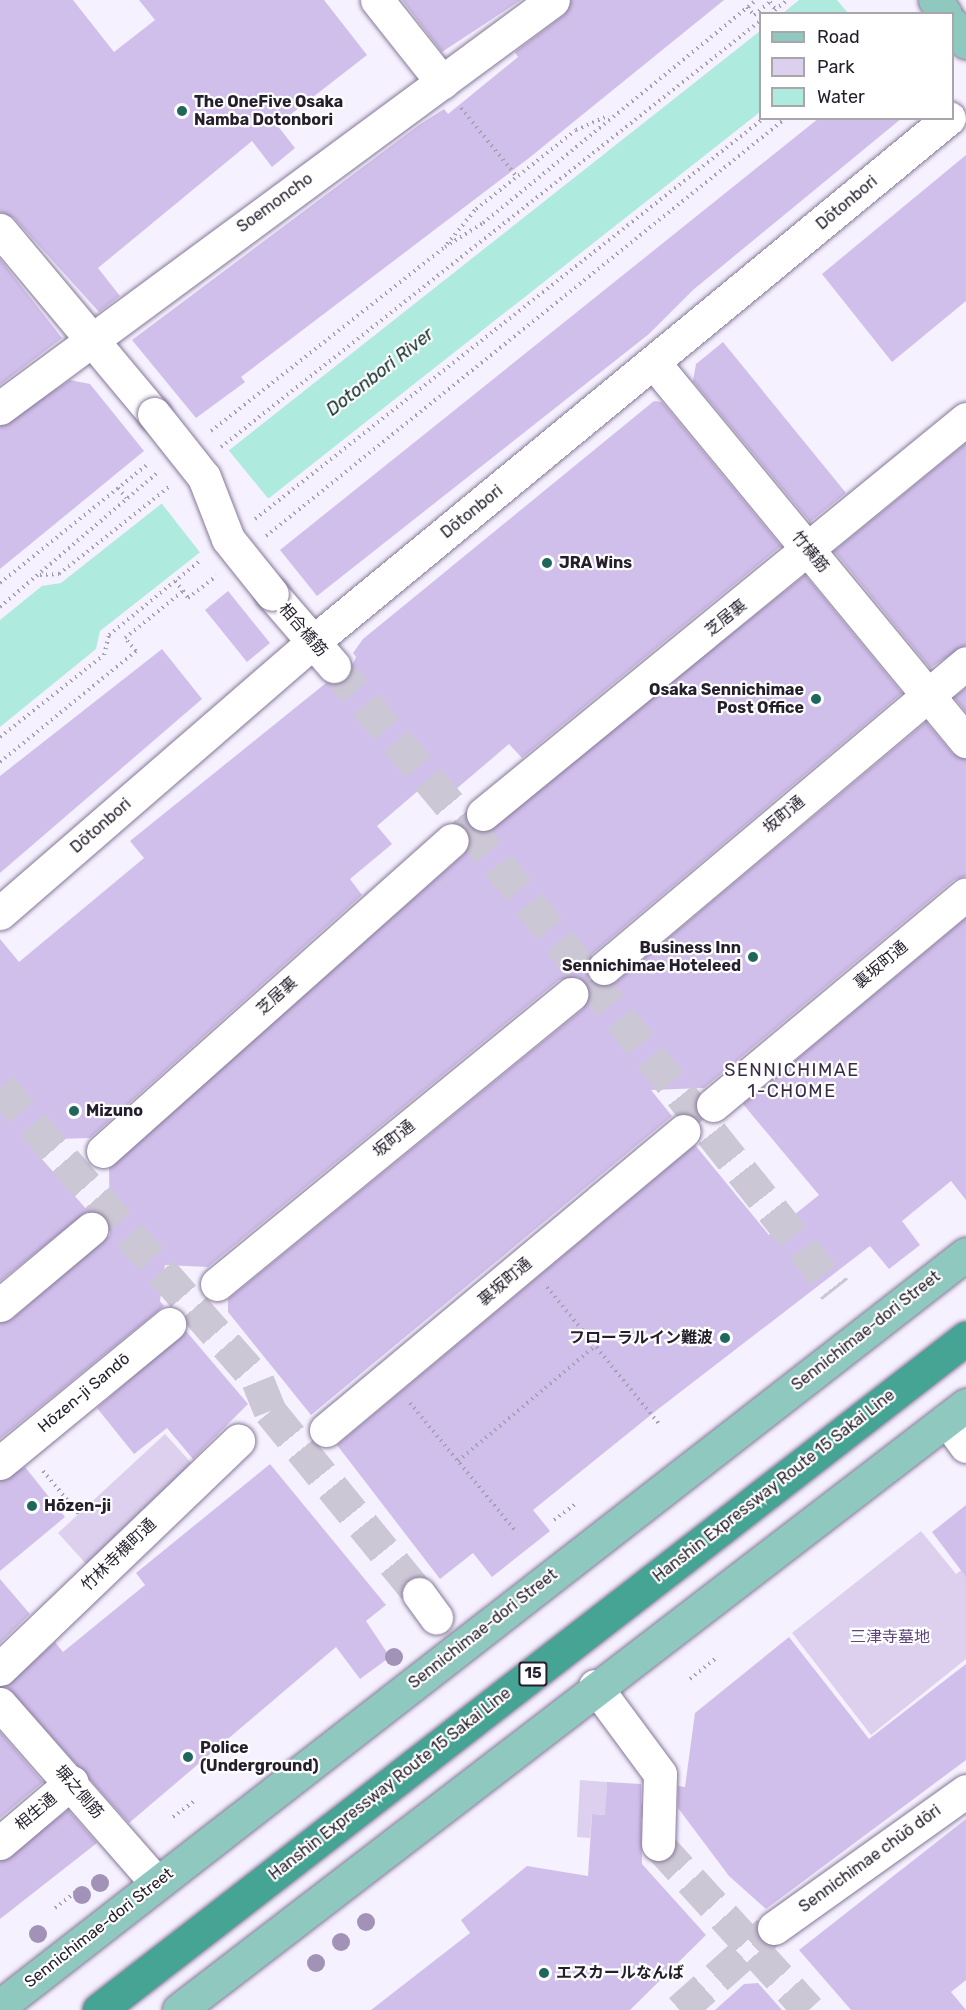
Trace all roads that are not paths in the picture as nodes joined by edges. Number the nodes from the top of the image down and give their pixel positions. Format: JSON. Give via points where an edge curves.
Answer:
{"nodes":[{"id":1,"x":377,"y":0,"type":"edge"},
{"id":2,"x":553,"y":0,"type":"edge"},
{"id":3,"x":954,"y":26,"type":"edge"},
{"id":4,"x":966,"y":42,"type":"edge"},
{"id":5,"x":442,"y":82,"type":"junction"},
{"id":6,"x":947,"y":120,"type":"edge"},
{"id":7,"x":0,"y":230,"type":"edge"},
{"id":8,"x":87,"y":340,"type":"junction"},
{"id":9,"x":654,"y":363,"type":"junction"},
{"id":10,"x":0,"y":408,"type":"edge"},
{"id":11,"x":966,"y":419,"type":"edge"},
{"id":12,"x":809,"y":551,"type":"junction"},
{"id":13,"x":313,"y":642,"type":"junction"},
{"id":14,"x":966,"y":663,"type":"edge"},
{"id":15,"x":334,"y":666,"type":"tunnel mouth"},
{"id":16,"x":927,"y":694,"type":"junction"},
{"id":17,"x":966,"y":741,"type":"edge"},
{"id":18,"x":483,"y":814,"type":"dead end"},
{"id":19,"x":452,"y":840,"type":"dead end"},
{"id":20,"x":966,"y":894,"type":"edge"},
{"id":21,"x":0,"y":914,"type":"edge"},
{"id":22,"x":604,"y":968,"type":"dead end"},
{"id":23,"x":571,"y":994,"type":"dead end"},
{"id":24,"x":713,"y":1105,"type":"dead end"},
{"id":25,"x":683,"y":1131,"type":"dead end"},
{"id":26,"x":103,"y":1151,"type":"dead end"},
{"id":27,"x":91,"y":1229,"type":"dead end"},
{"id":28,"x":966,"y":1254,"type":"edge"},
{"id":29,"x":217,"y":1284,"type":"dead end"},
{"id":30,"x":0,"y":1305,"type":"edge"},
{"id":31,"x":169,"y":1323,"type":"dead end"},
{"id":32,"x":966,"y":1338,"type":"edge"},
{"id":33,"x":956,"y":1412,"type":"edge"},
{"id":34,"x":326,"y":1430,"type":"dead end"},
{"id":35,"x":238,"y":1441,"type":"dead end"},
{"id":36,"x":966,"y":1446,"type":"edge"},
{"id":37,"x":11,"y":1454,"type":"edge"},
{"id":38,"x":0,"y":1669,"type":"edge"},
{"id":39,"x":595,"y":1686,"type":"junction"},
{"id":40,"x":0,"y":1704,"type":"edge"},
{"id":41,"x":72,"y":1782,"type":"junction"},
{"id":42,"x":966,"y":1791,"type":"edge"},
{"id":43,"x":0,"y":1842,"type":"edge"},
{"id":44,"x":658,"y":1844,"type":"tunnel mouth"},
{"id":45,"x":156,"y":1882,"type":"junction"},
{"id":46,"x":774,"y":1928,"type":"tunnel mouth"},
{"id":47,"x":0,"y":2006,"type":"edge"},
{"id":48,"x":99,"y":2010,"type":"edge"},
{"id":49,"x":179,"y":2010,"type":"edge"}],
"edges":[{"from":1,"to":5,"type":"street"},
{"from":2,"to":5,"type":"street","name":"Soemoncho"},
{"from":3,"to":4,"type":"main road"},
{"from":5,"to":8,"type":"street","name":"Soemoncho"},
{"from":6,"to":9,"type":"street","name":"Dōtonbori"},
{"from":7,"to":8,"type":"street","name":"相合橋筋"},
{"from":8,"to":10,"type":"street","name":"Soemoncho"},
{"from":8,"to":13,"type":"street","name":"相合橋筋","bridge":true,"via":[[204,477],[228,539]]},
{"from":9,"to":12,"type":"street","name":"竹横筋"},
{"from":9,"to":13,"type":"street","name":"Dōtonbori"},
{"from":11,"to":12,"type":"street","name":"芝居裏"},
{"from":12,"to":16,"type":"street","name":"竹横筋"},
{"from":12,"to":18,"type":"street","name":"芝居裏"},
{"from":13,"to":15,"type":"street","name":"相合橋筋"},
{"from":13,"to":21,"type":"street","name":"Dōtonbori"},
{"from":14,"to":16,"type":"street","name":"坂町通"},
{"from":16,"to":17,"type":"street","name":"竹横筋"},
{"from":16,"to":22,"type":"street","name":"坂町通"},
{"from":19,"to":26,"type":"street","name":"芝居裏"},
{"from":20,"to":24,"type":"street","name":"裏坂町通"},
{"from":23,"to":29,"type":"street","name":"坂町通"},
{"from":25,"to":34,"type":"street","name":"裏坂町通"},
{"from":27,"to":30,"type":"street"},
{"from":28,"to":45,"type":"main road","name":"Sennichimae-dori Street"},
{"from":31,"to":37,"type":"street","name":"Hōzen-ji Sandō"},
{"from":32,"to":48,"type":"highway","name":"Hanshin Expressway Route 15 Sakai Line","number":"15"},
{"from":33,"to":36,"type":"street"},
{"from":33,"to":39,"type":"main road"},
{"from":35,"to":38,"type":"street","name":"竹林寺横町通"},
{"from":39,"to":44,"type":"street","via":[[660,1774]]},
{"from":39,"to":49,"type":"main road"},
{"from":40,"to":41,"type":"street","name":"塀之側筋"},
{"from":41,"to":43,"type":"street","name":"相生通"},
{"from":41,"to":45,"type":"street","name":"塀之側筋"},
{"from":42,"to":46,"type":"street","name":"Sennichimae chūō dōri"},
{"from":45,"to":47,"type":"main road","name":"Sennichimae-dori Street"}]}
